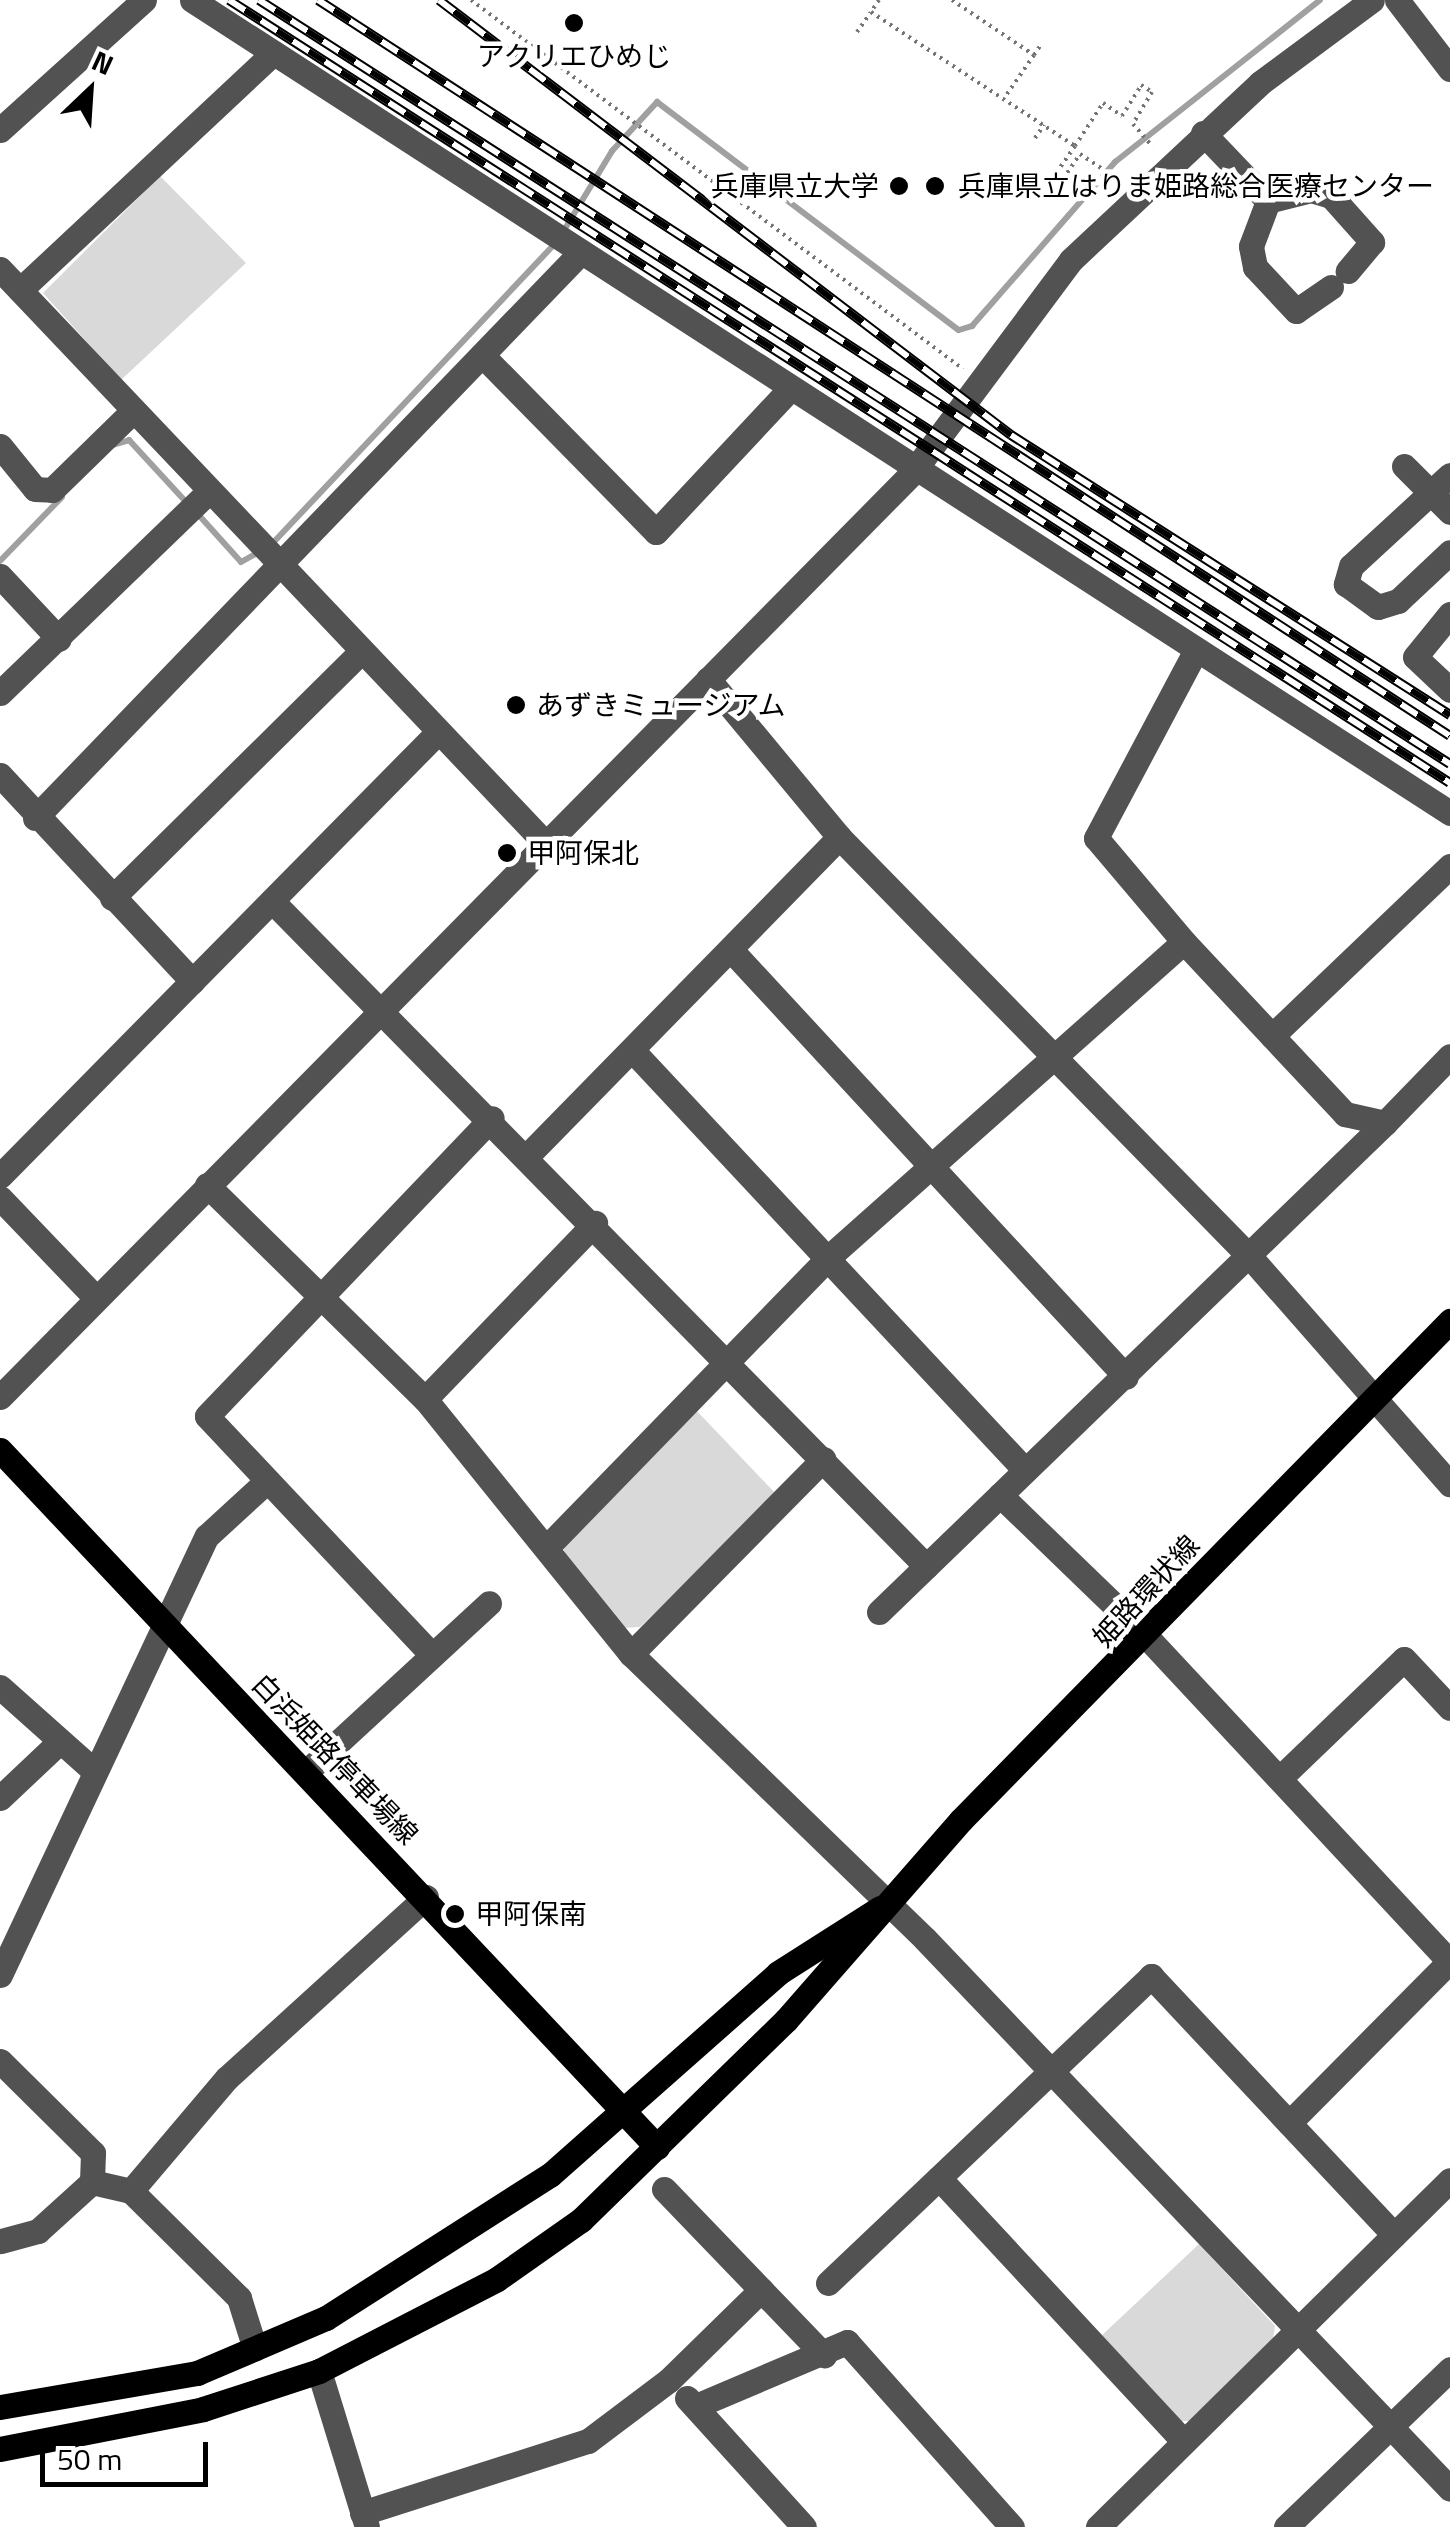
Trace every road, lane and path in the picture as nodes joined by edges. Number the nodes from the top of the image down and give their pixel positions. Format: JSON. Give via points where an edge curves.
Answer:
{"nodes":[{"id":1,"x":144,"y":0,"type":"edge"},
{"id":2,"x":192,"y":0,"type":"edge"},
{"id":3,"x":471,"y":0,"type":"edge"},
{"id":4,"x":880,"y":0,"type":"edge"},
{"id":5,"x":952,"y":0,"type":"edge"},
{"id":6,"x":1372,"y":0,"type":"edge"},
{"id":7,"x":1397,"y":0,"type":"edge"},
{"id":8,"x":871,"y":12,"type":"junction"},
{"id":9,"x":858,"y":32,"type":"dead end"},
{"id":10,"x":1042,"y":43,"type":"dead end"},
{"id":11,"x":273,"y":53,"type":"junction"},
{"id":12,"x":1034,"y":55,"type":"junction"},
{"id":13,"x":1450,"y":69,"type":"edge"},
{"id":14,"x":1004,"y":99,"type":"junction"},
{"id":15,"x":1044,"y":125,"type":"junction"},
{"id":16,"x":0,"y":130,"type":"edge"},
{"id":17,"x":1202,"y":133,"type":"junction"},
{"id":18,"x":1035,"y":138,"type":"dead end"},
{"id":19,"x":1075,"y":146,"type":"junction"},
{"id":20,"x":1154,"y":147,"type":"dead end"},
{"id":21,"x":1119,"y":180,"type":"dead end"},
{"id":22,"x":1268,"y":201,"type":"junction"},
{"id":23,"x":579,"y":254,"type":"junction"},
{"id":24,"x":0,"y":268,"type":"edge"},
{"id":25,"x":20,"y":290,"type":"junction"},
{"id":26,"x":482,"y":356,"type":"junction"},
{"id":27,"x":976,"y":378,"type":"junction"},
{"id":28,"x":789,"y":390,"type":"junction"},
{"id":29,"x":132,"y":412,"type":"junction"},
{"id":30,"x":0,"y":446,"type":"edge"},
{"id":31,"x":1404,"y":466,"type":"dead end"},
{"id":32,"x":913,"y":472,"type":"junction"},
{"id":33,"x":1450,"y":475,"type":"edge"},
{"id":34,"x":1430,"y":493,"type":"junction"},
{"id":35,"x":197,"y":503,"type":"junction"},
{"id":36,"x":1450,"y":512,"type":"edge"},
{"id":37,"x":1450,"y":552,"type":"edge"},
{"id":38,"x":280,"y":571,"type":"junction"},
{"id":39,"x":0,"y":576,"type":"edge"},
{"id":40,"x":1450,"y":614,"type":"edge"},
{"id":41,"x":60,"y":638,"type":"junction"},
{"id":42,"x":1196,"y":650,"type":"junction"},
{"id":43,"x":360,"y":653,"type":"junction"},
{"id":44,"x":708,"y":679,"type":"junction"},
{"id":45,"x":1450,"y":690,"type":"edge"},
{"id":46,"x":0,"y":693,"type":"edge"},
{"id":47,"x":437,"y":733,"type":"junction"},
{"id":48,"x":0,"y":775,"type":"edge"},
{"id":49,"x":1450,"y":813,"type":"edge"},
{"id":50,"x":35,"y":818,"type":"junction"},
{"id":51,"x":839,"y":837,"type":"junction"},
{"id":52,"x":545,"y":843,"type":"junction"},
{"id":53,"x":1450,"y":866,"type":"edge"},
{"id":54,"x":112,"y":898,"type":"junction"},
{"id":55,"x":272,"y":901,"type":"junction"},
{"id":56,"x":1184,"y":942,"type":"junction"},
{"id":57,"x":732,"y":950,"type":"junction"},
{"id":58,"x":192,"y":981,"type":"junction"},
{"id":59,"x":380,"y":1006,"type":"junction"},
{"id":60,"x":1272,"y":1036,"type":"junction"},
{"id":61,"x":633,"y":1051,"type":"junction"},
{"id":62,"x":1450,"y":1056,"type":"edge"},
{"id":63,"x":1058,"y":1063,"type":"junction"},
{"id":64,"x":492,"y":1118,"type":"junction"},
{"id":65,"x":1385,"y":1123,"type":"junction"},
{"id":66,"x":528,"y":1154,"type":"junction"},
{"id":67,"x":932,"y":1166,"type":"junction"},
{"id":68,"x":0,"y":1176,"type":"edge"},
{"id":69,"x":207,"y":1184,"type":"junction"},
{"id":70,"x":0,"y":1198,"type":"edge"},
{"id":71,"x":595,"y":1223,"type":"junction"},
{"id":72,"x":830,"y":1256,"type":"junction"},
{"id":73,"x":1252,"y":1260,"type":"junction"},
{"id":74,"x":318,"y":1296,"type":"junction"},
{"id":75,"x":95,"y":1297,"type":"junction"},
{"id":76,"x":1450,"y":1321,"type":"edge"},
{"id":77,"x":729,"y":1360,"type":"junction"},
{"id":78,"x":1126,"y":1377,"type":"junction"},
{"id":79,"x":1375,"y":1393,"type":"junction"},
{"id":80,"x":0,"y":1396,"type":"edge"},
{"id":81,"x":425,"y":1400,"type":"junction"},
{"id":82,"x":0,"y":1450,"type":"edge"},
{"id":83,"x":824,"y":1459,"type":"junction"},
{"id":84,"x":1025,"y":1470,"type":"junction"},
{"id":85,"x":266,"y":1482,"type":"junction"},
{"id":86,"x":1450,"y":1484,"type":"edge"},
{"id":87,"x":1000,"y":1495,"type":"junction"},
{"id":88,"x":548,"y":1546,"type":"junction"},
{"id":89,"x":926,"y":1566,"type":"junction"},
{"id":90,"x":489,"y":1603,"type":"dead end"},
{"id":91,"x":879,"y":1612,"type":"dead end"},
{"id":92,"x":168,"y":1628,"type":"junction"},
{"id":93,"x":1146,"y":1634,"type":"junction"},
{"id":94,"x":631,"y":1654,"type":"junction"},
{"id":95,"x":432,"y":1655,"type":"junction"},
{"id":96,"x":0,"y":1687,"type":"edge"},
{"id":97,"x":1450,"y":1708,"type":"edge"},
{"id":98,"x":56,"y":1745,"type":"junction"},
{"id":99,"x":92,"y":1769,"type":"junction"},
{"id":100,"x":306,"y":1772,"type":"junction"},
{"id":101,"x":1281,"y":1777,"type":"junction"},
{"id":102,"x":0,"y":1798,"type":"edge"},
{"id":103,"x":426,"y":1898,"type":"junction"},
{"id":104,"x":890,"y":1904,"type":"junction"},
{"id":105,"x":1450,"y":1962,"type":"edge"},
{"id":106,"x":0,"y":1975,"type":"edge"},
{"id":107,"x":0,"y":2060,"type":"edge"},
{"id":108,"x":1046,"y":2068,"type":"junction"},
{"id":109,"x":626,"y":2110,"type":"junction"},
{"id":110,"x":1289,"y":2123,"type":"junction"},
{"id":111,"x":657,"y":2147,"type":"junction"},
{"id":112,"x":939,"y":2178,"type":"junction"},
{"id":113,"x":1450,"y":2180,"type":"edge"},
{"id":114,"x":92,"y":2182,"type":"junction"},
{"id":115,"x":664,"y":2190,"type":"dead end"},
{"id":116,"x":132,"y":2191,"type":"junction"},
{"id":117,"x":1394,"y":2235,"type":"junction"},
{"id":118,"x":0,"y":2241,"type":"edge"},
{"id":119,"x":828,"y":2283,"type":"dead end"},
{"id":120,"x":762,"y":2290,"type":"junction"},
{"id":121,"x":1294,"y":2334,"type":"junction"},
{"id":122,"x":255,"y":2349,"type":"junction"},
{"id":123,"x":824,"y":2355,"type":"junction"},
{"id":124,"x":1450,"y":2369,"type":"edge"},
{"id":125,"x":318,"y":2372,"type":"junction"},
{"id":126,"x":669,"y":2380,"type":"junction"},
{"id":127,"x":696,"y":2406,"type":"junction"},
{"id":128,"x":0,"y":2407,"type":"edge"},
{"id":129,"x":1390,"y":2428,"type":"junction"},
{"id":130,"x":1184,"y":2442,"type":"junction"},
{"id":131,"x":0,"y":2449,"type":"edge"},
{"id":132,"x":1450,"y":2489,"type":"edge"},
{"id":133,"x":364,"y":2520,"type":"edge"},
{"id":134,"x":998,"y":2523,"type":"edge"},
{"id":135,"x":804,"y":2527,"type":"edge"},
{"id":136,"x":1098,"y":2527,"type":"edge"},
{"id":137,"x":1286,"y":2527,"type":"edge"}],
"edges":[{"from":1,"to":16,"type":"street"},
{"from":2,"to":11,"type":"street"},
{"from":3,"to":27,"type":"path"},
{"from":4,"to":8,"type":"path"},
{"from":5,"to":12,"type":"path"},
{"from":6,"to":17,"type":"street"},
{"from":7,"to":13,"type":"street"},
{"from":8,"to":9,"type":"path"},
{"from":8,"to":14,"type":"path"},
{"from":10,"to":12,"type":"path"},
{"from":11,"to":23,"type":"street"},
{"from":11,"to":25,"type":"street"},
{"from":12,"to":14,"type":"path"},
{"from":14,"to":15,"type":"path"},
{"from":15,"to":18,"type":"path"},
{"from":15,"to":19,"type":"path"},
{"from":17,"to":22,"type":"street"},
{"from":17,"to":27,"type":"street","via":[[1070,260]]},
{"from":19,"to":20,"type":"path","via":[[1103,103],[1122,116],[1141,85],[1152,92],[1133,124]]},
{"from":19,"to":21,"type":"path","via":[[1052,180],[1059,184],[1080,154]]},
{"from":22,"to":22,"type":"street","via":[[1252,246],[1272,302],[1296,311],[1340,279],[1372,242],[1331,196],[1311,190]]},
{"from":23,"to":26,"type":"street"},
{"from":23,"to":28,"type":"street"},
{"from":24,"to":25,"type":"street"},
{"from":25,"to":29,"type":"street"},
{"from":26,"to":28,"type":"street","via":[[656,532]]},
{"from":26,"to":38,"type":"street"},
{"from":27,"to":32,"type":"street"},
{"from":28,"to":32,"type":"street"},
{"from":29,"to":30,"type":"street","via":[[52,490],[35,489]]},
{"from":29,"to":35,"type":"street"},
{"from":31,"to":34,"type":"street"},
{"from":32,"to":42,"type":"street"},
{"from":32,"to":44,"type":"street"},
{"from":33,"to":34,"type":"street"},
{"from":34,"to":36,"type":"street"},
{"from":34,"to":37,"type":"street","via":[[1351,566],[1346,584],[1378,606],[1398,600]]},
{"from":35,"to":38,"type":"street"},
{"from":35,"to":41,"type":"street"},
{"from":38,"to":43,"type":"street"},
{"from":38,"to":50,"type":"street"},
{"from":39,"to":41,"type":"street"},
{"from":40,"to":45,"type":"street","via":[[1415,657]]},
{"from":41,"to":46,"type":"street"},
{"from":42,"to":49,"type":"street"},
{"from":42,"to":56,"type":"street","via":[[1096,838]]},
{"from":43,"to":47,"type":"street"},
{"from":43,"to":54,"type":"street"},
{"from":44,"to":51,"type":"street"},
{"from":44,"to":52,"type":"street"},
{"from":47,"to":52,"type":"street"},
{"from":47,"to":55,"type":"street"},
{"from":48,"to":50,"type":"street"},
{"from":50,"to":54,"type":"street"},
{"from":51,"to":57,"type":"street"},
{"from":51,"to":63,"type":"street"},
{"from":52,"to":59,"type":"street"},
{"from":53,"to":60,"type":"street"},
{"from":54,"to":58,"type":"street"},
{"from":55,"to":58,"type":"street"},
{"from":55,"to":59,"type":"street"},
{"from":56,"to":60,"type":"street"},
{"from":56,"to":63,"type":"street"},
{"from":57,"to":61,"type":"street"},
{"from":57,"to":67,"type":"street"},
{"from":58,"to":68,"type":"street"},
{"from":59,"to":64,"type":"street"},
{"from":59,"to":69,"type":"street"},
{"from":60,"to":65,"type":"street","via":[[1345,1114]]},
{"from":61,"to":66,"type":"street"},
{"from":61,"to":72,"type":"street"},
{"from":62,"to":65,"type":"street"},
{"from":63,"to":67,"type":"street"},
{"from":63,"to":73,"type":"street"},
{"from":64,"to":66,"type":"street"},
{"from":64,"to":74,"type":"street"},
{"from":65,"to":73,"type":"street"},
{"from":66,"to":71,"type":"street"},
{"from":67,"to":72,"type":"street"},
{"from":67,"to":78,"type":"street"},
{"from":69,"to":74,"type":"street"},
{"from":69,"to":75,"type":"street"},
{"from":70,"to":75,"type":"street"},
{"from":71,"to":77,"type":"street"},
{"from":71,"to":81,"type":"street"},
{"from":72,"to":77,"type":"street"},
{"from":72,"to":84,"type":"street"},
{"from":73,"to":78,"type":"street"},
{"from":73,"to":79,"type":"street"},
{"from":74,"to":81,"type":"street"},
{"from":74,"to":85,"type":"street","via":[[206,1416]]},
{"from":75,"to":80,"type":"street"},
{"from":76,"to":79,"type":"main road","name":"姫路環状線"},
{"from":77,"to":83,"type":"street"},
{"from":77,"to":88,"type":"street"},
{"from":78,"to":84,"type":"street"},
{"from":79,"to":86,"type":"street"},
{"from":79,"to":93,"type":"main road","name":"姫路環状線"},
{"from":81,"to":88,"type":"street"},
{"from":82,"to":92,"type":"main road","name":"白浜姫路停車場線"},
{"from":83,"to":89,"type":"street"},
{"from":83,"to":94,"type":"street"},
{"from":84,"to":87,"type":"street"},
{"from":85,"to":92,"type":"street","via":[[207,1536]]},
{"from":85,"to":95,"type":"street"},
{"from":87,"to":89,"type":"street"},
{"from":87,"to":93,"type":"street"},
{"from":88,"to":94,"type":"street"},
{"from":89,"to":91,"type":"street"},
{"from":90,"to":95,"type":"street"},
{"from":92,"to":99,"type":"street"},
{"from":92,"to":100,"type":"main road","name":"白浜姫路停車場線"},
{"from":93,"to":101,"type":"street"},
{"from":93,"to":104,"type":"main road","name":"姫路環状線"},
{"from":94,"to":104,"type":"street"},
{"from":95,"to":100,"type":"street"},
{"from":96,"to":98,"type":"street"},
{"from":97,"to":101,"type":"street","via":[[1404,1659]]},
{"from":98,"to":99,"type":"street"},
{"from":98,"to":102,"type":"street"},
{"from":99,"to":106,"type":"street"},
{"from":100,"to":103,"type":"main road","name":"白浜姫路停車場線"},
{"from":101,"to":105,"type":"street"},
{"from":103,"to":109,"type":"main road","name":"白浜姫路停車場線"},
{"from":103,"to":116,"type":"street","via":[[226,2078]]},
{"from":104,"to":108,"type":"street"},
{"from":104,"to":109,"type":"main road","name":"姫路環状線","via":[[807,1951]]},
{"from":104,"to":111,"type":"main road","name":"姫路環状線"},
{"from":105,"to":110,"type":"street"},
{"from":107,"to":114,"type":"street","via":[[94,2153]]},
{"from":108,"to":110,"type":"street","via":[[1151,1976]]},
{"from":108,"to":112,"type":"street"},
{"from":108,"to":121,"type":"street"},
{"from":109,"to":111,"type":"main road","name":"白浜姫路停車場線"},
{"from":109,"to":122,"type":"main road","via":[[480,2225],[326,2318]]},
{"from":110,"to":117,"type":"street"},
{"from":111,"to":125,"type":"main road","via":[[581,2220],[497,2279]]},
{"from":112,"to":119,"type":"street"},
{"from":112,"to":130,"type":"street"},
{"from":113,"to":117,"type":"street"},
{"from":114,"to":116,"type":"street"},
{"from":114,"to":118,"type":"street","via":[[38,2231]]},
{"from":115,"to":120,"type":"street"},
{"from":116,"to":122,"type":"street","via":[[239,2298]]},
{"from":117,"to":121,"type":"street"},
{"from":120,"to":123,"type":"street"},
{"from":120,"to":126,"type":"street"},
{"from":121,"to":129,"type":"street"},
{"from":121,"to":130,"type":"street"},
{"from":122,"to":128,"type":"main road","via":[[197,2373]]},
{"from":123,"to":127,"type":"street"},
{"from":123,"to":134,"type":"street","via":[[848,2342]]},
{"from":124,"to":129,"type":"street"},
{"from":125,"to":131,"type":"main road","via":[[203,2409]]},
{"from":125,"to":133,"type":"street"},
{"from":126,"to":127,"type":"street"},
{"from":126,"to":133,"type":"street","via":[[588,2441]]},
{"from":127,"to":135,"type":"street"},
{"from":129,"to":132,"type":"street"},
{"from":129,"to":137,"type":"street"},
{"from":130,"to":136,"type":"street"}]}
